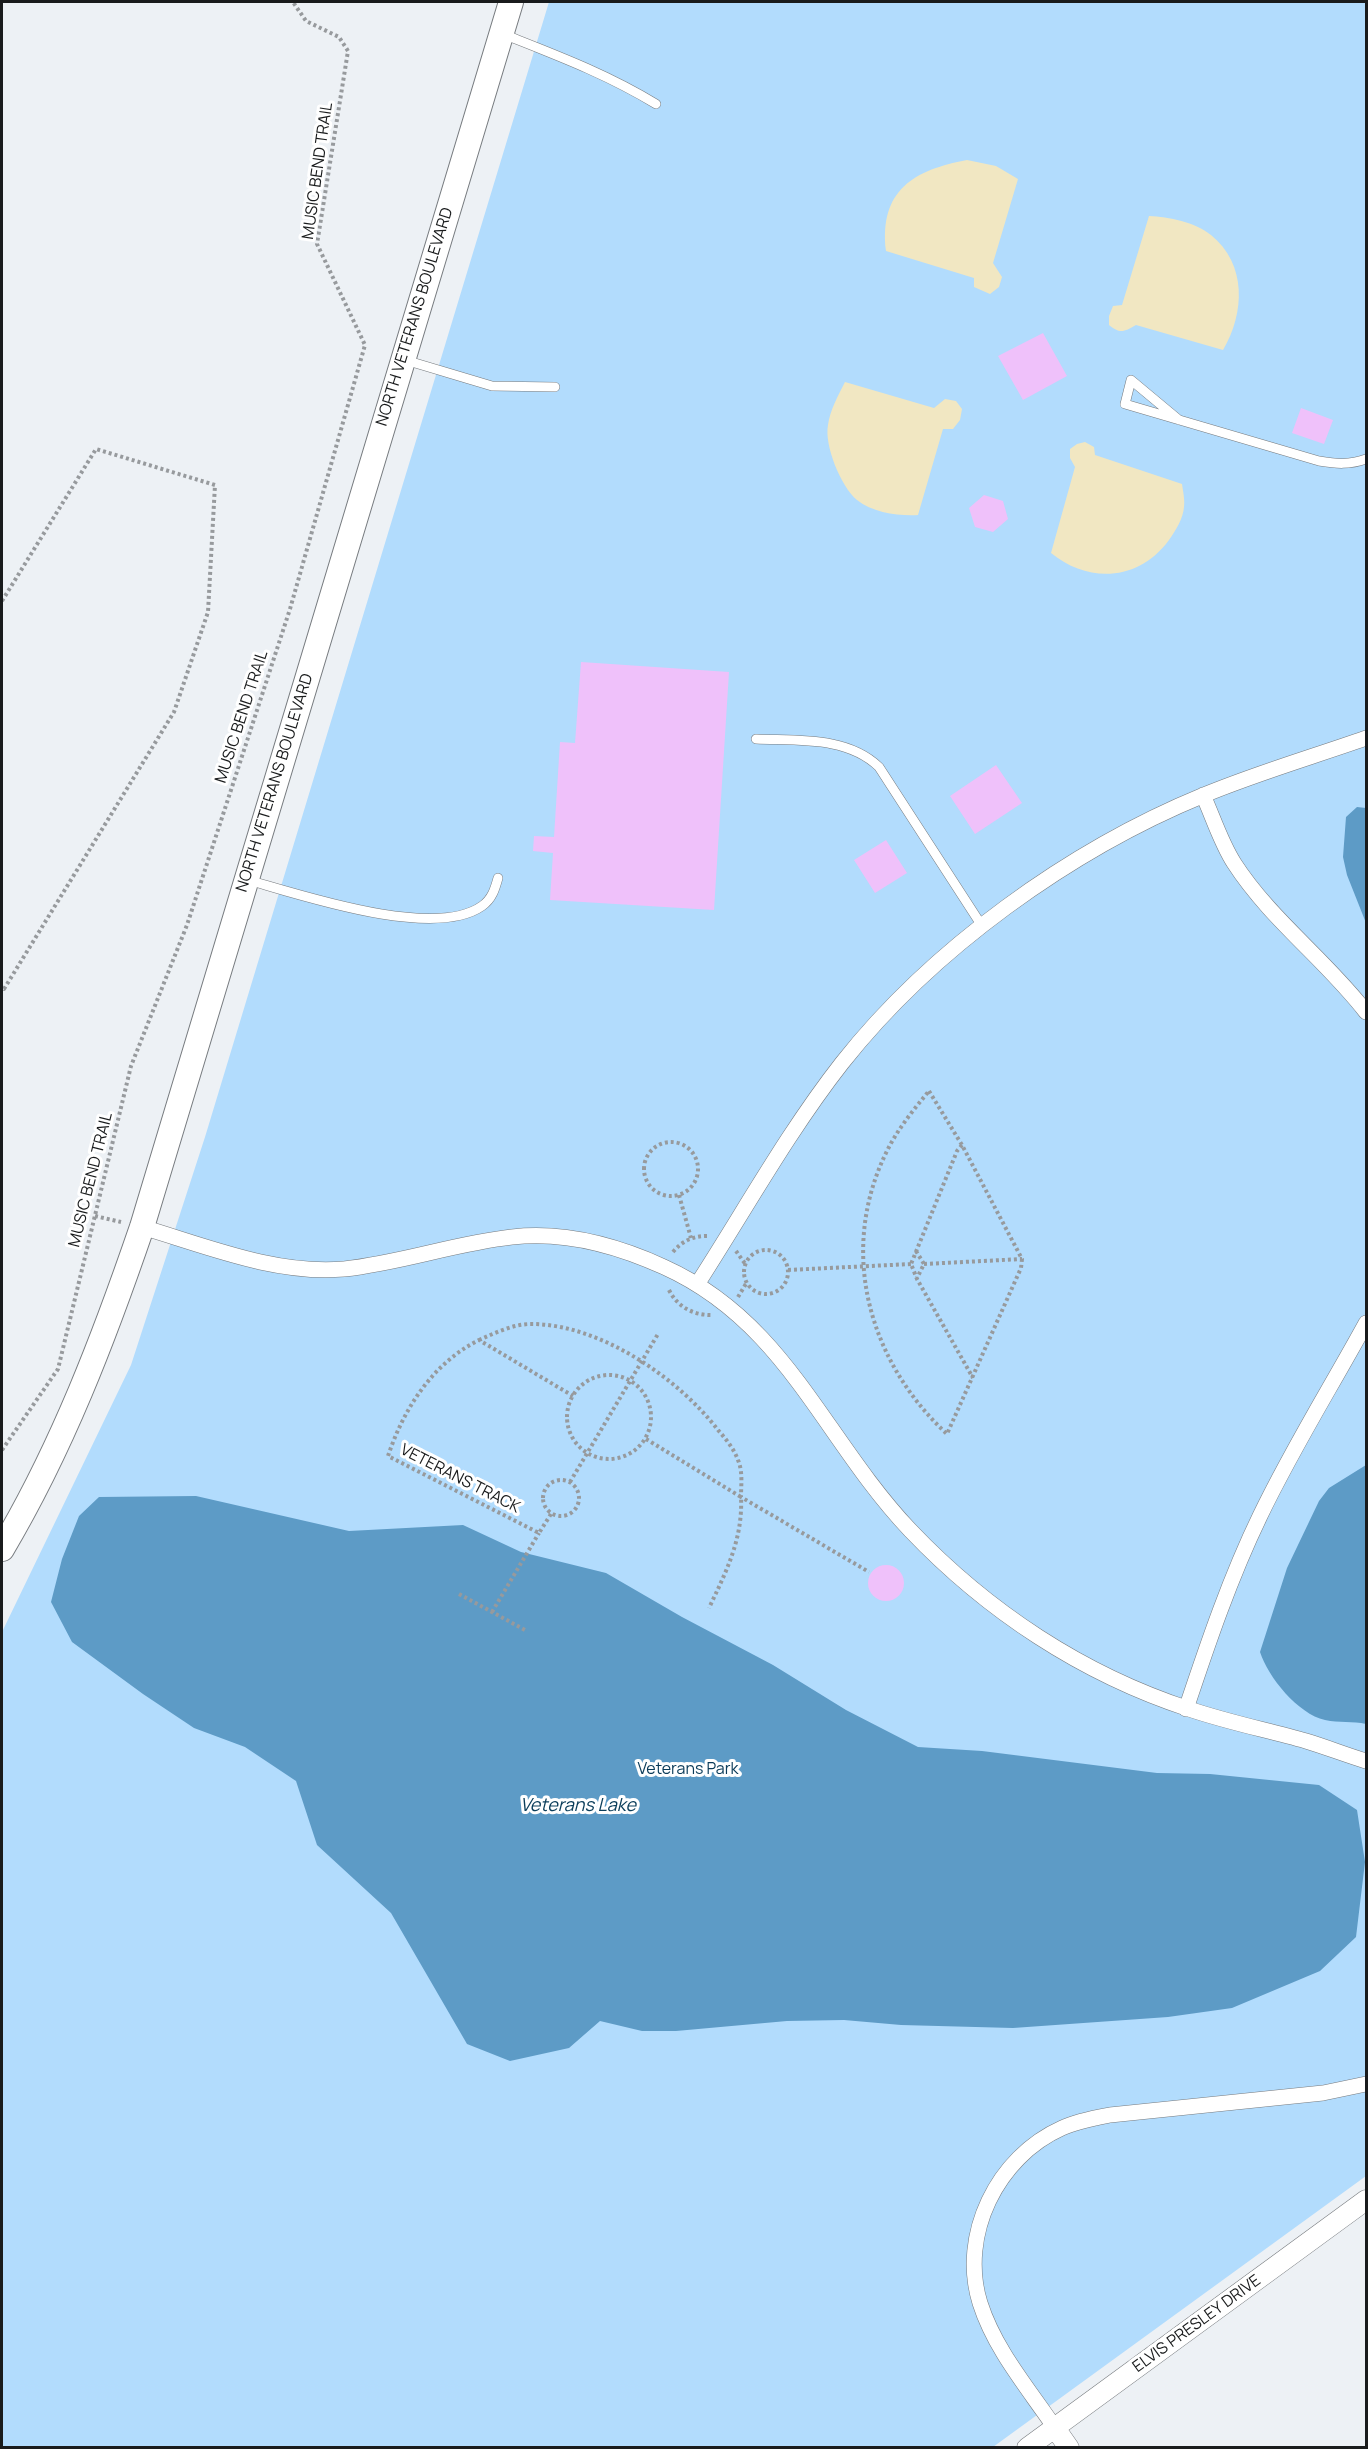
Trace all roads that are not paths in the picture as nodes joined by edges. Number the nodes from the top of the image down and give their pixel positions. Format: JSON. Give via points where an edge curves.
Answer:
{"nodes":[{"id":1,"x":511,"y":2,"type":"edge"},
{"id":2,"x":501,"y":33,"type":"junction"},
{"id":3,"x":656,"y":104,"type":"dead end"},
{"id":4,"x":403,"y":359,"type":"junction"},
{"id":5,"x":555,"y":387,"type":"dead end"},
{"id":6,"x":1179,"y":420,"type":"junction"},
{"id":7,"x":1366,"y":459,"type":"edge"},
{"id":8,"x":1366,"y":738,"type":"edge"},
{"id":9,"x":756,"y":739,"type":"dead end"},
{"id":10,"x":1203,"y":795,"type":"junction"},
{"id":11,"x":498,"y":878,"type":"dead end"},
{"id":12,"x":246,"y":879,"type":"junction"},
{"id":13,"x":982,"y":926,"type":"junction"},
{"id":14,"x":1366,"y":1012,"type":"edge"},
{"id":15,"x":142,"y":1227,"type":"junction"},
{"id":16,"x":698,"y":1283,"type":"junction"},
{"id":17,"x":1366,"y":1323,"type":"edge"},
{"id":18,"x":2,"y":1549,"type":"edge"},
{"id":19,"x":1186,"y":1708,"type":"junction"},
{"id":20,"x":1366,"y":1761,"type":"edge"},
{"id":21,"x":1366,"y":2084,"type":"edge"},
{"id":22,"x":1366,"y":2200,"type":"edge"},
{"id":23,"x":1055,"y":2428,"type":"junction"},
{"id":24,"x":1028,"y":2448,"type":"edge"},
{"id":25,"x":1069,"y":2448,"type":"edge"}],
"edges":[{"from":1,"to":2,"type":"street","name":"NORTH VETERANS BOULEVARD"},
{"from":2,"to":3,"type":"lane","via":[[593,70]]},
{"from":2,"to":4,"type":"street","name":"NORTH VETERANS BOULEVARD"},
{"from":4,"to":5,"type":"lane","via":[[492,386]]},
{"from":4,"to":12,"type":"street","name":"NORTH VETERANS BOULEVARD"},
{"from":6,"to":6,"type":"lane","via":[[1125,404],[1131,380],[1155,400]]},
{"from":6,"to":7,"type":"lane","via":[[1338,465]]},
{"from":8,"to":10,"type":"street"},
{"from":9,"to":13,"type":"lane","via":[[850,747],[870,758]]},
{"from":10,"to":13,"type":"street","via":[[1107,841]]},
{"from":10,"to":14,"type":"street","via":[[1233,861],[1246,880]]},
{"from":11,"to":12,"type":"lane","via":[[491,898],[482,907],[466,914],[418,918],[358,910]]},
{"from":12,"to":15,"type":"street","name":"NORTH VETERANS BOULEVARD"},
{"from":13,"to":16,"type":"street","via":[[898,1001],[842,1063],[778,1155]]},
{"from":15,"to":16,"type":"street","via":[[266,1262],[319,1269],[343,1269],[514,1237],[572,1238],[623,1251]]},
{"from":15,"to":18,"type":"street","name":"NORTH VETERANS BOULEVARD","via":[[72,1413]]},
{"from":16,"to":19,"type":"street","via":[[744,1318],[779,1356],[880,1495],[908,1528],[972,1588],[1010,1618],[1082,1664]]},
{"from":17,"to":19,"type":"street","via":[[1301,1435],[1259,1518]]},
{"from":19,"to":20,"type":"street"},
{"from":21,"to":23,"type":"street","via":[[1323,2093],[1083,2120],[1042,2139],[1010,2168],[988,2201],[980,2224],[974,2277],[992,2334]]},
{"from":22,"to":23,"type":"street","name":"ELVIS PRESLEY DRIVE"},
{"from":23,"to":24,"type":"street","name":"ELVIS PRESLEY DRIVE"},
{"from":23,"to":25,"type":"street"}]}
